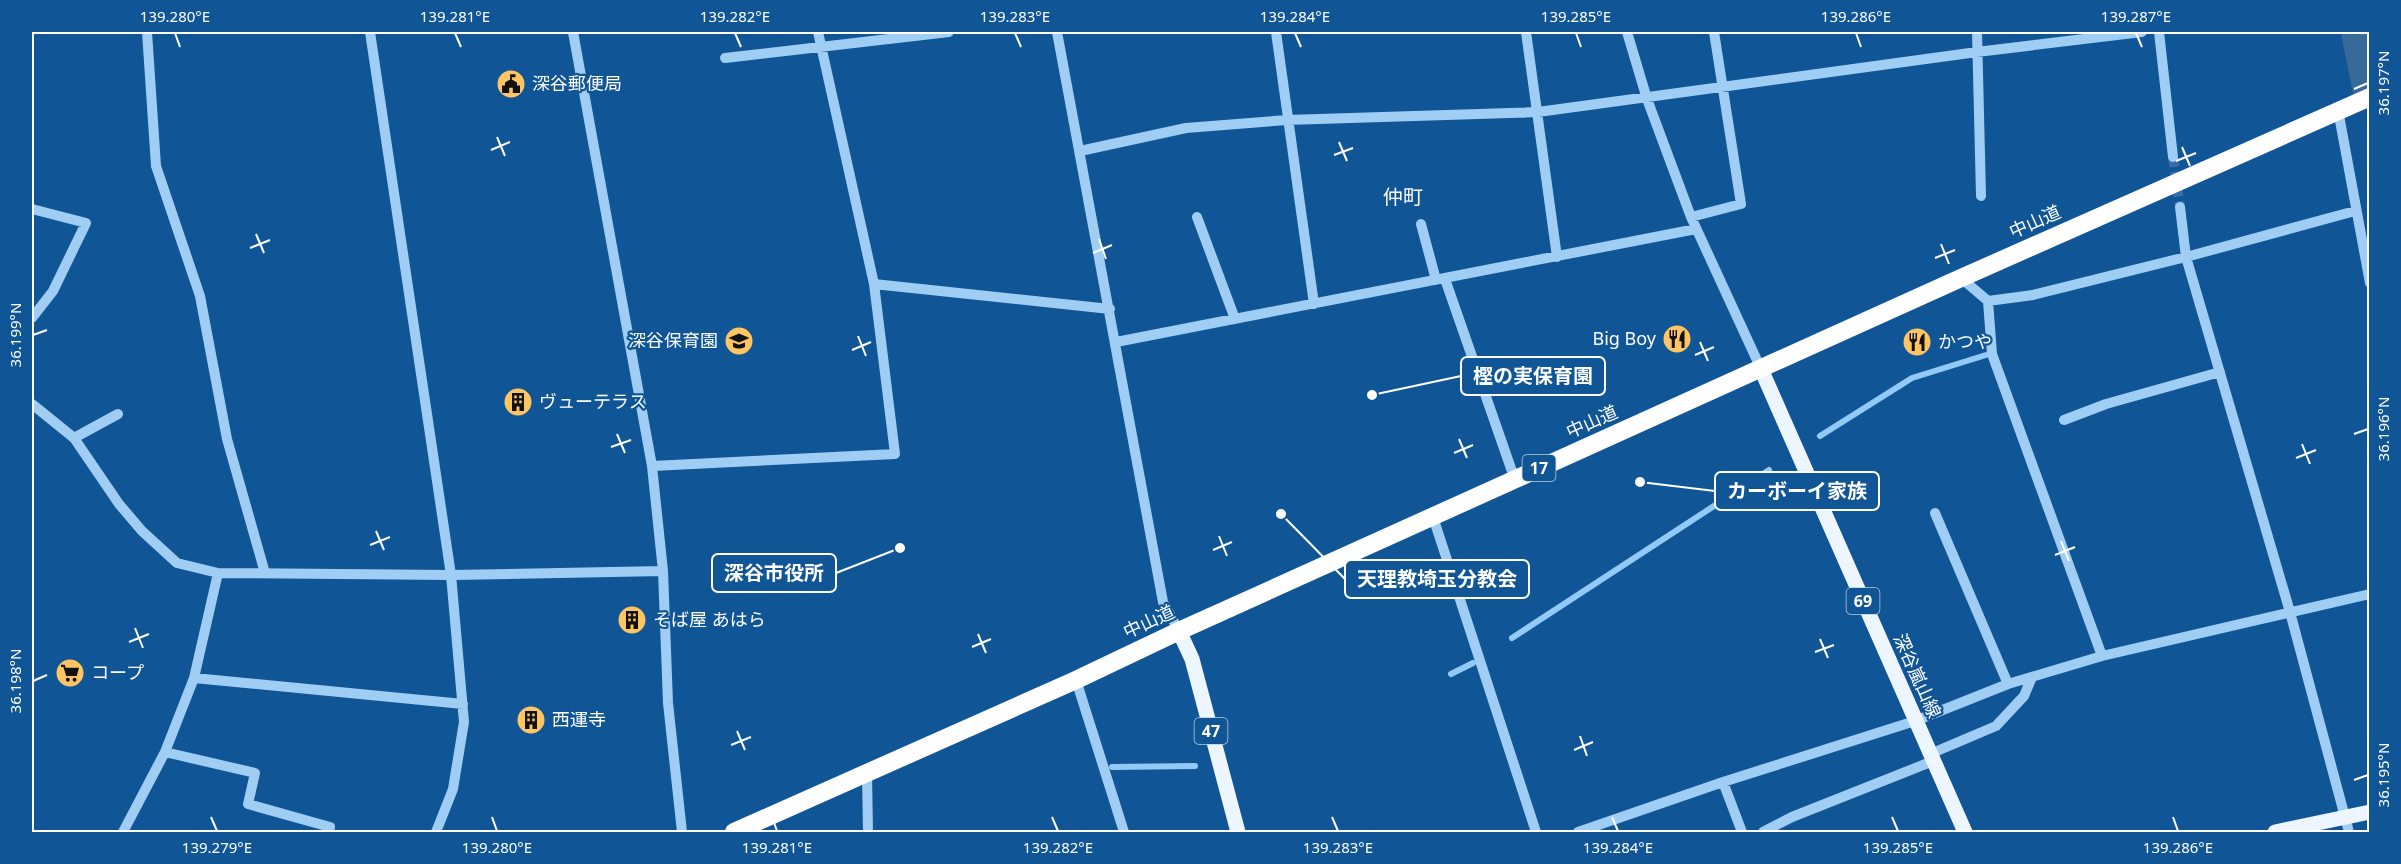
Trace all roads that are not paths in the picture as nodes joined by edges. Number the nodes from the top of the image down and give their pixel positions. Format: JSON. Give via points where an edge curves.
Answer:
{"nodes":[{"id":1,"x":147,"y":32,"type":"edge"},
{"id":2,"x":370,"y":32,"type":"edge"},
{"id":3,"x":573,"y":32,"type":"edge"},
{"id":4,"x":818,"y":32,"type":"edge"},
{"id":5,"x":949,"y":32,"type":"edge"},
{"id":6,"x":1057,"y":32,"type":"edge"},
{"id":7,"x":1276,"y":32,"type":"edge"},
{"id":8,"x":1526,"y":32,"type":"edge"},
{"id":9,"x":1627,"y":32,"type":"edge"},
{"id":10,"x":1714,"y":32,"type":"edge"},
{"id":11,"x":1977,"y":32,"type":"edge"},
{"id":12,"x":2142,"y":32,"type":"edge"},
{"id":13,"x":2159,"y":32,"type":"edge"},
{"id":14,"x":823,"y":48,"type":"junction"},
{"id":15,"x":1977,"y":52,"type":"junction"},
{"id":16,"x":725,"y":58,"type":"dead end"},
{"id":17,"x":1722,"y":88,"type":"junction"},
{"id":18,"x":2370,"y":96,"type":"edge"},
{"id":19,"x":1647,"y":99,"type":"junction"},
{"id":20,"x":2342,"y":109,"type":"junction"},
{"id":21,"x":1538,"y":112,"type":"junction"},
{"id":22,"x":1287,"y":120,"type":"junction"},
{"id":23,"x":1080,"y":151,"type":"junction"},
{"id":24,"x":2174,"y":157,"type":"tunnel mouth"},
{"id":25,"x":1981,"y":196,"type":"dead end"},
{"id":26,"x":2180,"y":207,"type":"tunnel mouth"},
{"id":27,"x":32,"y":209,"type":"edge"},
{"id":28,"x":2355,"y":212,"type":"junction"},
{"id":29,"x":1197,"y":216,"type":"dead end"},
{"id":30,"x":1691,"y":216,"type":"junction"},
{"id":31,"x":1420,"y":224,"type":"dead end"},
{"id":32,"x":1696,"y":229,"type":"junction"},
{"id":33,"x":1557,"y":257,"type":"junction"},
{"id":34,"x":2186,"y":257,"type":"junction"},
{"id":35,"x":1961,"y":278,"type":"junction"},
{"id":36,"x":1440,"y":279,"type":"junction"},
{"id":37,"x":2370,"y":283,"type":"edge"},
{"id":38,"x":874,"y":284,"type":"junction"},
{"id":39,"x":1988,"y":301,"type":"junction"},
{"id":40,"x":1314,"y":304,"type":"junction"},
{"id":41,"x":1110,"y":309,"type":"junction"},
{"id":42,"x":32,"y":318,"type":"edge"},
{"id":43,"x":1235,"y":320,"type":"junction"},
{"id":44,"x":1116,"y":342,"type":"junction"},
{"id":45,"x":1761,"y":369,"type":"junction"},
{"id":46,"x":2220,"y":372,"type":"junction"},
{"id":47,"x":32,"y":404,"type":"edge"},
{"id":48,"x":118,"y":414,"type":"dead end"},
{"id":49,"x":2064,"y":420,"type":"dead end"},
{"id":50,"x":74,"y":438,"type":"junction"},
{"id":51,"x":652,"y":466,"type":"junction"},
{"id":52,"x":1515,"y":480,"type":"junction"},
{"id":53,"x":1935,"y":513,"type":"dead end"},
{"id":54,"x":1433,"y":517,"type":"junction"},
{"id":55,"x":663,"y":571,"type":"junction"},
{"id":56,"x":218,"y":573,"type":"junction"},
{"id":57,"x":265,"y":573,"type":"junction"},
{"id":58,"x":451,"y":575,"type":"junction"},
{"id":59,"x":2370,"y":594,"type":"edge"},
{"id":60,"x":2290,"y":612,"type":"junction"},
{"id":61,"x":1179,"y":631,"type":"junction"},
{"id":62,"x":2102,"y":656,"type":"junction"},
{"id":63,"x":2032,"y":677,"type":"junction"},
{"id":64,"x":194,"y":678,"type":"junction"},
{"id":65,"x":1076,"y":680,"type":"junction"},
{"id":66,"x":2008,"y":684,"type":"junction"},
{"id":67,"x":463,"y":704,"type":"junction"},
{"id":68,"x":1915,"y":721,"type":"junction"},
{"id":69,"x":165,"y":752,"type":"junction"},
{"id":70,"x":1931,"y":758,"type":"junction"},
{"id":71,"x":867,"y":773,"type":"junction"},
{"id":72,"x":1723,"y":782,"type":"junction"},
{"id":73,"x":2370,"y":813,"type":"edge"},
{"id":74,"x":2347,"y":825,"type":"edge"},
{"id":75,"x":123,"y":832,"type":"edge"},
{"id":76,"x":329,"y":832,"type":"edge"},
{"id":77,"x":436,"y":832,"type":"edge"},
{"id":78,"x":682,"y":832,"type":"edge"},
{"id":79,"x":734,"y":832,"type":"edge"},
{"id":80,"x":868,"y":832,"type":"edge"},
{"id":81,"x":1125,"y":832,"type":"edge"},
{"id":82,"x":1238,"y":832,"type":"edge"},
{"id":83,"x":1536,"y":832,"type":"edge"},
{"id":84,"x":1578,"y":832,"type":"edge"},
{"id":85,"x":1742,"y":832,"type":"edge"},
{"id":86,"x":1763,"y":832,"type":"edge"},
{"id":87,"x":1965,"y":832,"type":"edge"},
{"id":88,"x":2275,"y":832,"type":"edge"}],
"edges":[{"from":1,"to":57,"type":"street","via":[[156,166],[200,296],[227,439]]},
{"from":2,"to":58,"type":"street"},
{"from":3,"to":51,"type":"street"},
{"from":4,"to":14,"type":"street"},
{"from":5,"to":14,"type":"street"},
{"from":6,"to":23,"type":"street"},
{"from":7,"to":22,"type":"street"},
{"from":8,"to":21,"type":"street"},
{"from":9,"to":19,"type":"street"},
{"from":10,"to":17,"type":"street"},
{"from":11,"to":15,"type":"street"},
{"from":12,"to":15,"type":"street"},
{"from":13,"to":24,"type":"street"},
{"from":14,"to":16,"type":"street"},
{"from":14,"to":38,"type":"street"},
{"from":15,"to":17,"type":"street"},
{"from":15,"to":25,"type":"street"},
{"from":17,"to":19,"type":"street"},
{"from":17,"to":30,"type":"street","via":[[1741,204]]},
{"from":18,"to":20,"type":"highway","name":"中山道","number":"17"},
{"from":19,"to":21,"type":"street"},
{"from":19,"to":30,"type":"street"},
{"from":20,"to":28,"type":"street"},
{"from":20,"to":35,"type":"highway","name":"中山道","number":"17"},
{"from":21,"to":22,"type":"street"},
{"from":21,"to":33,"type":"street"},
{"from":22,"to":23,"type":"street","via":[[1186,128]]},
{"from":22,"to":40,"type":"street"},
{"from":23,"to":41,"type":"street"},
{"from":26,"to":34,"type":"street"},
{"from":27,"to":42,"type":"street","via":[[86,223],[53,291]]},
{"from":28,"to":34,"type":"street"},
{"from":28,"to":37,"type":"street"},
{"from":29,"to":43,"type":"street"},
{"from":30,"to":32,"type":"street"},
{"from":31,"to":36,"type":"street"},
{"from":32,"to":33,"type":"street"},
{"from":32,"to":45,"type":"street"},
{"from":33,"to":36,"type":"street"},
{"from":34,"to":39,"type":"street","via":[[2033,295]]},
{"from":34,"to":46,"type":"street"},
{"from":35,"to":39,"type":"street"},
{"from":35,"to":45,"type":"highway","name":"中山道","number":"17"},
{"from":36,"to":40,"type":"street"},
{"from":36,"to":52,"type":"street"},
{"from":38,"to":41,"type":"street"},
{"from":38,"to":51,"type":"street","via":[[895,454]]},
{"from":39,"to":62,"type":"street","via":[[1992,354]]},
{"from":40,"to":43,"type":"street"},
{"from":41,"to":44,"type":"street"},
{"from":43,"to":44,"type":"street"},
{"from":44,"to":61,"type":"street","via":[[1163,602]]},
{"from":45,"to":52,"type":"highway","name":"中山道","number":"17"},
{"from":45,"to":68,"type":"main road","name":"深谷嵐山線","number":"69"},
{"from":46,"to":49,"type":"street"},
{"from":46,"to":60,"type":"street"},
{"from":47,"to":50,"type":"street"},
{"from":48,"to":50,"type":"street"},
{"from":50,"to":56,"type":"street","via":[[142,531],[177,563]]},
{"from":51,"to":55,"type":"street"},
{"from":52,"to":54,"type":"highway","name":"中山道","number":"17"},
{"from":53,"to":66,"type":"street"},
{"from":54,"to":61,"type":"highway","name":"中山道","number":"17"},
{"from":54,"to":83,"type":"street"},
{"from":55,"to":58,"type":"street"},
{"from":55,"to":78,"type":"street","via":[[668,702]]},
{"from":56,"to":57,"type":"street"},
{"from":56,"to":64,"type":"street"},
{"from":57,"to":58,"type":"street"},
{"from":58,"to":67,"type":"street"},
{"from":59,"to":60,"type":"street"},
{"from":60,"to":62,"type":"street"},
{"from":60,"to":74,"type":"street"},
{"from":61,"to":65,"type":"highway","name":"中山道","number":"17"},
{"from":61,"to":82,"type":"main road","number":"47","via":[[1192,659]]},
{"from":62,"to":63,"type":"street"},
{"from":63,"to":66,"type":"street"},
{"from":63,"to":70,"type":"street","via":[[2024,696],[1996,726]]},
{"from":64,"to":67,"type":"street"},
{"from":64,"to":69,"type":"street"},
{"from":65,"to":71,"type":"highway","name":"中山道","number":"17"},
{"from":65,"to":81,"type":"street"},
{"from":66,"to":68,"type":"street"},
{"from":67,"to":77,"type":"street","via":[[464,722],[453,789]]},
{"from":68,"to":70,"type":"main road","name":"深谷嵐山線","number":"69"},
{"from":68,"to":72,"type":"street"},
{"from":69,"to":75,"type":"street"},
{"from":69,"to":76,"type":"street","via":[[255,773],[248,804],[330,827]]},
{"from":70,"to":86,"type":"street"},
{"from":70,"to":87,"type":"main road","name":"深谷嵐山線","number":"69"},
{"from":71,"to":79,"type":"highway","name":"中山道","number":"17"},
{"from":71,"to":80,"type":"street"},
{"from":72,"to":84,"type":"street"},
{"from":72,"to":85,"type":"street"},
{"from":73,"to":74,"type":"main road"},
{"from":74,"to":88,"type":"main road"}]}
